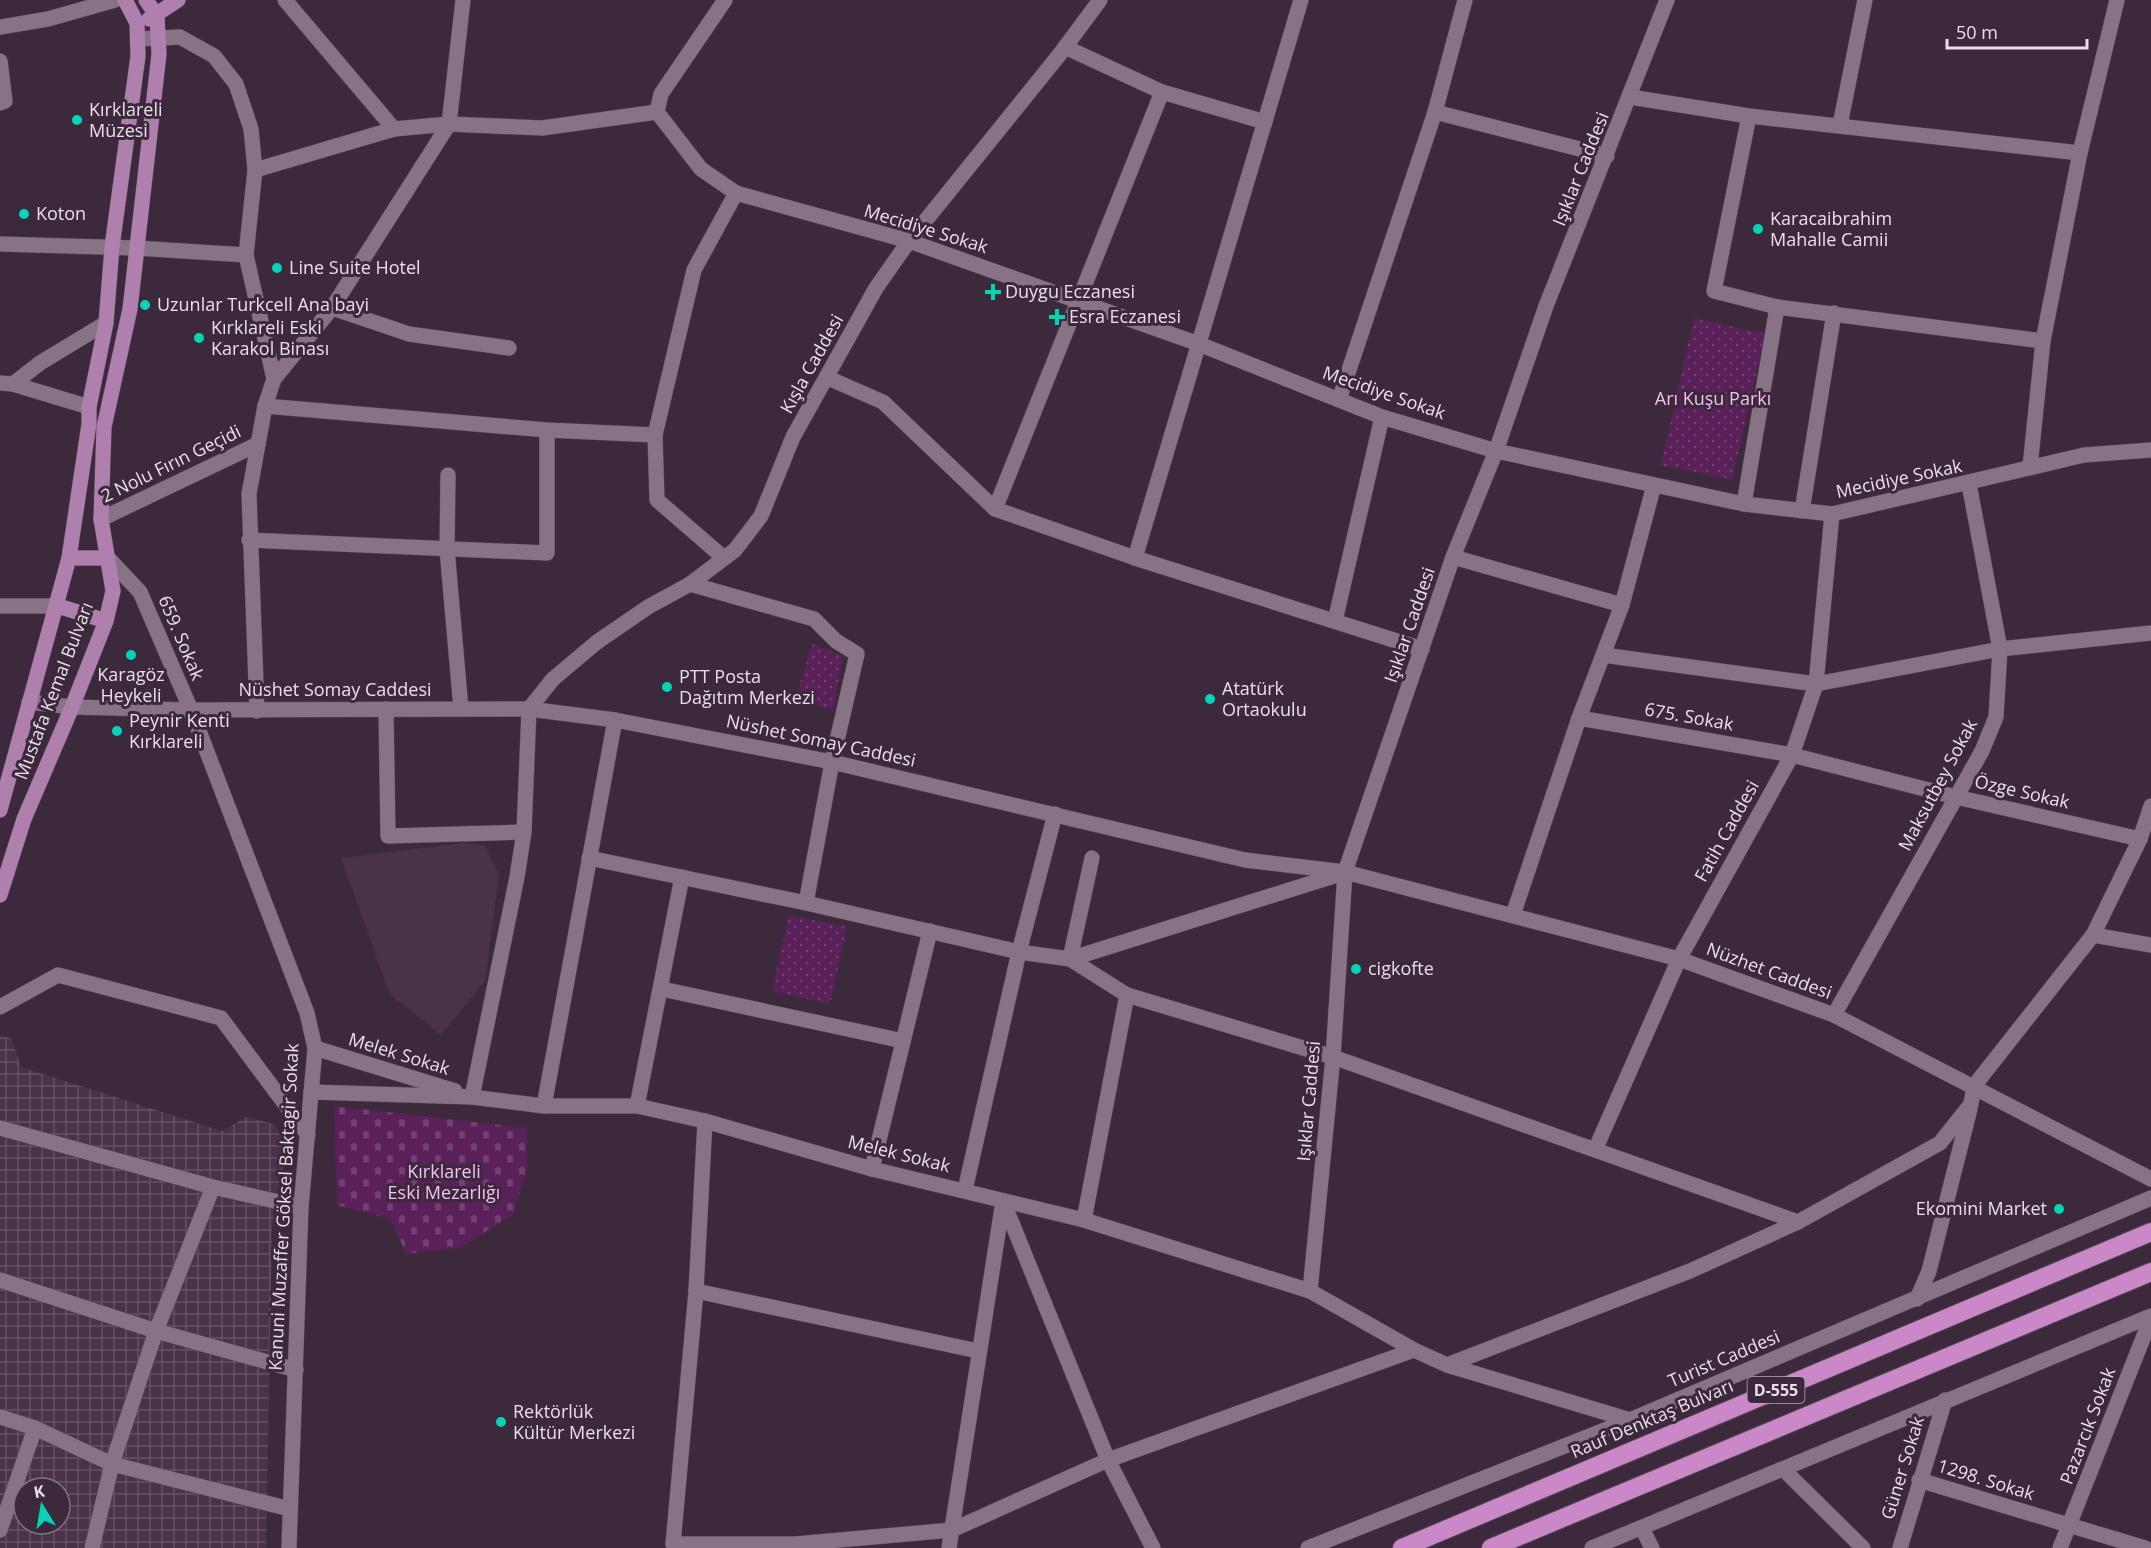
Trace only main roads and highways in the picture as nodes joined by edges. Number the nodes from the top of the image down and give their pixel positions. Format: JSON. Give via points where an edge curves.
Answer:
{"nodes":[{"id":1,"x":125,"y":0,"type":"edge"},
{"id":2,"x":147,"y":0,"type":"edge"},
{"id":3,"x":178,"y":0,"type":"edge"},
{"id":4,"x":157,"y":16,"type":"junction"},
{"id":5,"x":137,"y":23,"type":"junction"},
{"id":6,"x":69,"y":558,"type":"junction"},
{"id":7,"x":108,"y":558,"type":"junction"},
{"id":8,"x":58,"y":606,"type":"junction"},
{"id":9,"x":106,"y":621,"type":"junction"},
{"id":10,"x":0,"y":810,"type":"edge"},
{"id":11,"x":0,"y":895,"type":"edge"},
{"id":12,"x":2151,"y":1232,"type":"edge"},
{"id":13,"x":2151,"y":1272,"type":"edge"},
{"id":14,"x":1402,"y":1548,"type":"edge"},
{"id":15,"x":1491,"y":1548,"type":"edge"}],
"edges":[{"from":1,"to":5,"type":"main road","name":"Mustafa Kemal Bulvarı"},
{"from":2,"to":4,"type":"main road","name":"Mustafa Kemal Bulvarı"},
{"from":3,"to":4,"type":"main road"},
{"from":4,"to":5,"type":"main road"},
{"from":4,"to":7,"type":"main road","name":"Mustafa Kemal Bulvarı","via":[[159,54],[130,309],[104,427],[101,519]]},
{"from":5,"to":6,"type":"main road","name":"Mustafa Kemal Bulvarı","via":[[138,56],[112,247],[106,323],[89,407]]},
{"from":6,"to":7,"type":"main road"},
{"from":6,"to":8,"type":"main road","name":"Mustafa Kemal Bulvarı"},
{"from":7,"to":9,"type":"main road","name":"Mustafa Kemal Bulvarı","via":[[113,591]]},
{"from":8,"to":9,"type":"main road"},
{"from":8,"to":10,"type":"main road","name":"Mustafa Kemal Bulvarı"},
{"from":9,"to":11,"type":"main road","name":"Mustafa Kemal Bulvarı","via":[[24,819]]},
{"from":12,"to":14,"type":"highway","name":"Rauf Denktaş Bulvarı","number":"D-555"},
{"from":13,"to":15,"type":"highway","number":"D-555"}]}
